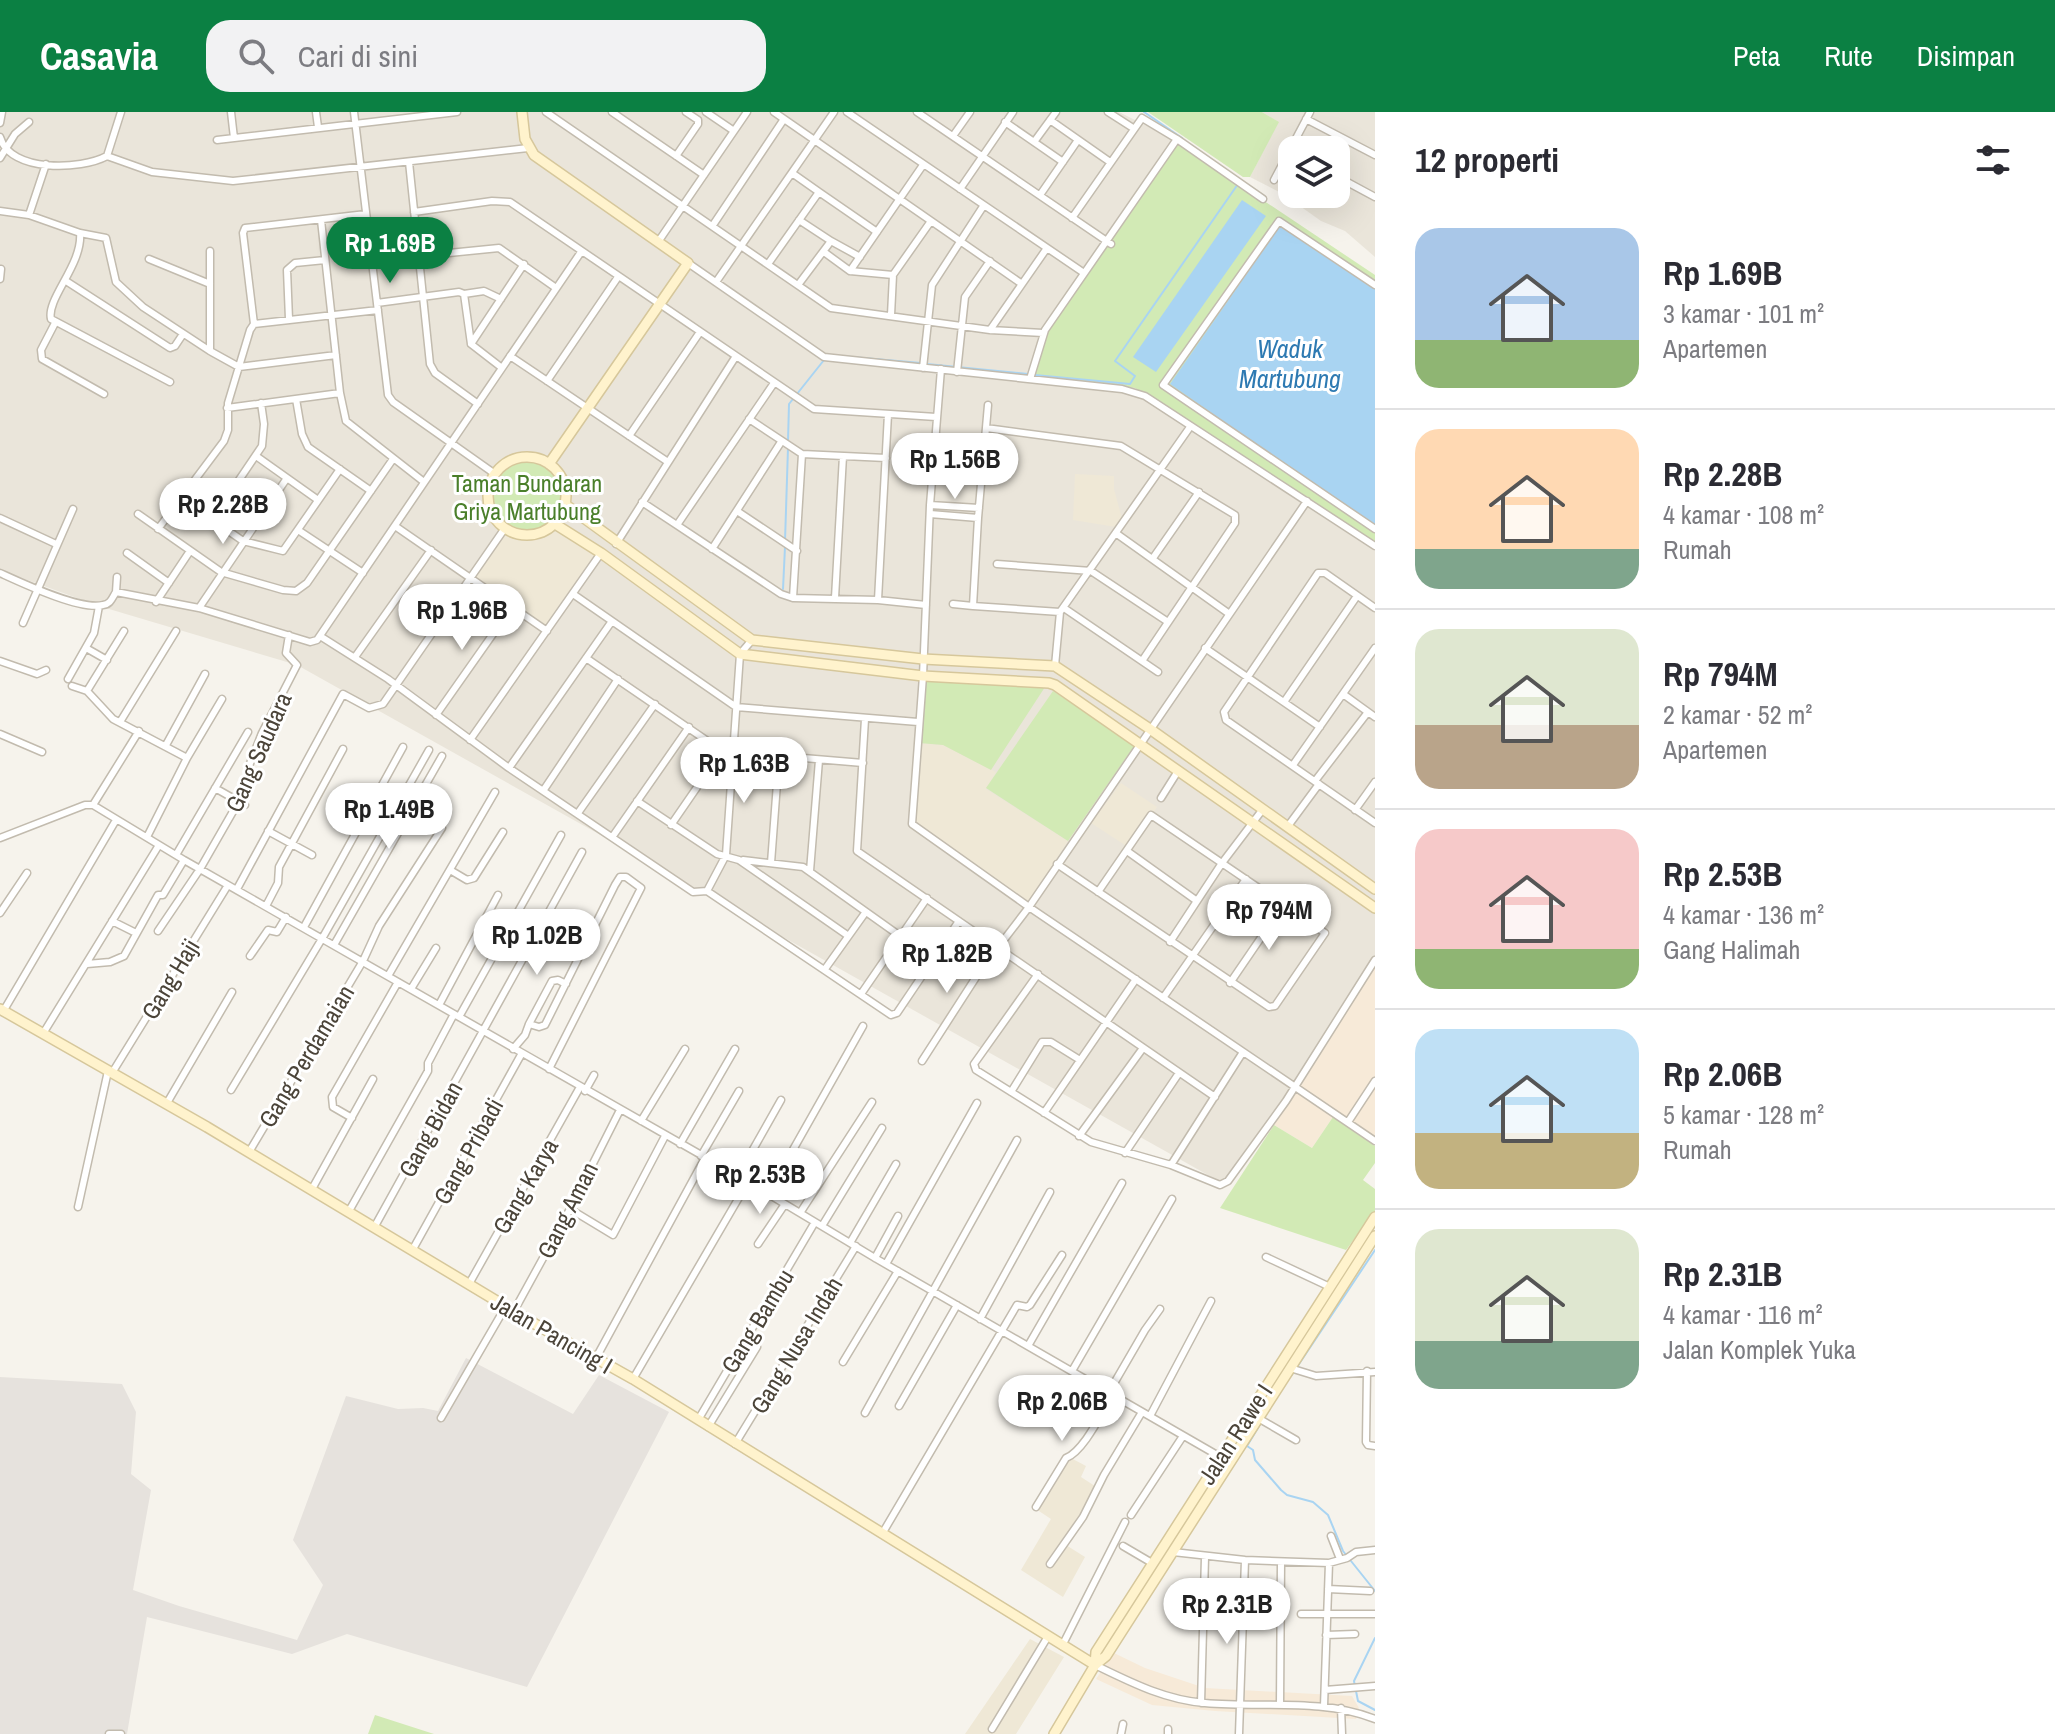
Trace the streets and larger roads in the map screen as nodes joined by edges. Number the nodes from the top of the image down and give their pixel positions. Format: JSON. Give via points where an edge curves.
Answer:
{"nodes":[{"id":1,"x":2,"y":112,"type":"edge"},
{"id":2,"x":121,"y":112,"type":"edge"},
{"id":3,"x":231,"y":112,"type":"edge"},
{"id":4,"x":316,"y":112,"type":"edge"},
{"id":5,"x":354,"y":112,"type":"edge"},
{"id":6,"x":457,"y":112,"type":"edge"},
{"id":7,"x":522,"y":112,"type":"edge"},
{"id":8,"x":546,"y":112,"type":"edge"},
{"id":9,"x":612,"y":112,"type":"edge"},
{"id":10,"x":686,"y":112,"type":"edge"},
{"id":11,"x":706,"y":112,"type":"edge"},
{"id":12,"x":747,"y":112,"type":"edge"},
{"id":13,"x":774,"y":112,"type":"edge"},
{"id":14,"x":834,"y":112,"type":"edge"},
{"id":15,"x":847,"y":112,"type":"edge"},
{"id":16,"x":970,"y":112,"type":"edge"},
{"id":17,"x":1013,"y":112,"type":"edge"},
{"id":18,"x":1056,"y":112,"type":"edge"},
{"id":19,"x":1108,"y":112,"type":"edge"},
{"id":20,"x":920,"y":113,"type":"edge"},
{"id":21,"x":1308,"y":115,"type":"edge"},
{"id":22,"x":392,"y":116,"type":"edge"},
{"id":23,"x":784,"y":119,"type":"junction"},
{"id":24,"x":1050,"y":120,"type":"junction"},
{"id":25,"x":29,"y":122,"type":"dead end"},
{"id":26,"x":1005,"y":122,"type":"junction"},
{"id":27,"x":0,"y":123,"type":"edge"},
{"id":28,"x":356,"y":124,"type":"junction"},
{"id":29,"x":318,"y":127,"type":"junction"},
{"id":30,"x":1133,"y":128,"type":"junction"},
{"id":31,"x":734,"y":131,"type":"junction"},
{"id":32,"x":953,"y":136,"type":"junction"},
{"id":33,"x":1298,"y":136,"type":"edge"},
{"id":34,"x":234,"y":138,"type":"junction"},
{"id":35,"x":0,"y":139,"type":"edge"},
{"id":36,"x":217,"y":140,"type":"dead end"},
{"id":37,"x":815,"y":140,"type":"junction"},
{"id":38,"x":1078,"y":140,"type":"junction"},
{"id":39,"x":1178,"y":140,"type":"junction"},
{"id":40,"x":1034,"y":142,"type":"junction"},
{"id":41,"x":528,"y":148,"type":"junction"},
{"id":42,"x":4,"y":149,"type":"junction"},
{"id":43,"x":1375,"y":155,"type":"edge"},
{"id":44,"x":107,"y":156,"type":"junction"},
{"id":45,"x":676,"y":156,"type":"junction"},
{"id":46,"x":982,"y":156,"type":"junction"},
{"id":47,"x":0,"y":158,"type":"edge"},
{"id":48,"x":409,"y":162,"type":"junction"},
{"id":49,"x":1063,"y":162,"type":"junction"},
{"id":50,"x":1110,"y":162,"type":"junction"},
{"id":51,"x":46,"y":164,"type":"junction"},
{"id":52,"x":923,"y":165,"type":"junction"},
{"id":53,"x":361,"y":168,"type":"junction"},
{"id":54,"x":792,"y":173,"type":"junction"},
{"id":55,"x":1278,"y":173,"type":"edge"},
{"id":56,"x":704,"y":175,"type":"junction"},
{"id":57,"x":1274,"y":180,"type":"dead end"},
{"id":58,"x":1350,"y":183,"type":"edge"},
{"id":59,"x":960,"y":189,"type":"junction"},
{"id":60,"x":819,"y":192,"type":"junction"},
{"id":61,"x":1040,"y":195,"type":"junction"},
{"id":62,"x":1374,"y":195,"type":"edge"},
{"id":63,"x":899,"y":198,"type":"junction"},
{"id":64,"x":1263,"y":199,"type":"dead end"},
{"id":65,"x":984,"y":205,"type":"junction"},
{"id":66,"x":683,"y":206,"type":"junction"},
{"id":67,"x":0,"y":211,"type":"edge"},
{"id":68,"x":414,"y":212,"type":"junction"},
{"id":69,"x":366,"y":214,"type":"junction"},
{"id":70,"x":29,"y":215,"type":"junction"},
{"id":71,"x":1072,"y":218,"type":"junction"},
{"id":72,"x":321,"y":220,"type":"junction"},
{"id":73,"x":799,"y":220,"type":"junction"},
{"id":74,"x":931,"y":221,"type":"junction"},
{"id":75,"x":713,"y":225,"type":"junction"},
{"id":76,"x":877,"y":232,"type":"junction"},
{"id":77,"x":80,"y":233,"type":"junction"},
{"id":78,"x":831,"y":241,"type":"junction"},
{"id":79,"x":960,"y":241,"type":"junction"},
{"id":80,"x":658,"y":242,"type":"junction"},
{"id":81,"x":1108,"y":242,"type":"junction"},
{"id":82,"x":742,"y":246,"type":"junction"},
{"id":83,"x":1047,"y":248,"type":"junction"},
{"id":84,"x":210,"y":251,"type":"dead end"},
{"id":85,"x":581,"y":252,"type":"junction"},
{"id":86,"x":824,"y":252,"type":"junction"},
{"id":87,"x":419,"y":256,"type":"junction"},
{"id":88,"x":860,"y":257,"type":"junction"},
{"id":89,"x":149,"y":259,"type":"dead end"},
{"id":90,"x":325,"y":260,"type":"junction"},
{"id":91,"x":990,"y":261,"type":"junction"},
{"id":92,"x":688,"y":263,"type":"junction"},
{"id":93,"x":524,"y":264,"type":"junction"},
{"id":94,"x":768,"y":264,"type":"junction"},
{"id":95,"x":1,"y":269,"type":"edge"},
{"id":96,"x":850,"y":271,"type":"junction"},
{"id":97,"x":1084,"y":273,"type":"junction"},
{"id":98,"x":893,"y":275,"type":"junction"},
{"id":99,"x":618,"y":277,"type":"junction"},
{"id":100,"x":0,"y":279,"type":"edge"},
{"id":101,"x":66,"y":281,"type":"junction"},
{"id":102,"x":716,"y":282,"type":"junction"},
{"id":103,"x":210,"y":284,"type":"junction"},
{"id":104,"x":1022,"y":284,"type":"junction"},
{"id":105,"x":798,"y":285,"type":"junction"},
{"id":106,"x":1375,"y":285,"type":"edge"},
{"id":107,"x":556,"y":288,"type":"junction"},
{"id":108,"x":464,"y":294,"type":"junction"},
{"id":109,"x":423,"y":298,"type":"junction"},
{"id":110,"x":501,"y":299,"type":"junction"},
{"id":111,"x":659,"y":305,"type":"junction"},
{"id":112,"x":377,"y":307,"type":"junction"},
{"id":113,"x":331,"y":314,"type":"junction"},
{"id":114,"x":891,"y":315,"type":"junction"},
{"id":115,"x":289,"y":319,"type":"junction"},
{"id":116,"x":928,"y":320,"type":"junction"},
{"id":117,"x":55,"y":323,"type":"junction"},
{"id":118,"x":254,"y":324,"type":"junction"},
{"id":119,"x":963,"y":324,"type":"junction"},
{"id":120,"x":990,"y":330,"type":"junction"},
{"id":121,"x":700,"y":332,"type":"junction"},
{"id":122,"x":1043,"y":333,"type":"junction"},
{"id":123,"x":183,"y":334,"type":"junction"},
{"id":124,"x":471,"y":344,"type":"junction"},
{"id":125,"x":210,"y":351,"type":"junction"},
{"id":126,"x":336,"y":355,"type":"junction"},
{"id":127,"x":510,"y":356,"type":"junction"},
{"id":128,"x":736,"y":356,"type":"junction"},
{"id":129,"x":923,"y":365,"type":"junction"},
{"id":130,"x":239,"y":367,"type":"junction"},
{"id":131,"x":502,"y":368,"type":"junction"},
{"id":132,"x":941,"y":369,"type":"junction"},
{"id":133,"x":957,"y":369,"type":"junction"},
{"id":134,"x":1031,"y":376,"type":"junction"},
{"id":135,"x":547,"y":381,"type":"junction"},
{"id":136,"x":170,"y":382,"type":"dead end"},
{"id":137,"x":774,"y":383,"type":"junction"},
{"id":138,"x":340,"y":393,"type":"junction"},
{"id":139,"x":104,"y":394,"type":"dead end"},
{"id":140,"x":296,"y":399,"type":"junction"},
{"id":141,"x":261,"y":403,"type":"junction"},
{"id":142,"x":478,"y":404,"type":"junction"},
{"id":143,"x":988,"y":405,"type":"dead end"},
{"id":144,"x":227,"y":408,"type":"junction"},
{"id":145,"x":588,"y":408,"type":"junction"},
{"id":146,"x":888,"y":414,"type":"junction"},
{"id":147,"x":936,"y":417,"type":"junction"},
{"id":148,"x":749,"y":419,"type":"junction"},
{"id":149,"x":1190,"y":427,"type":"junction"},
{"id":150,"x":986,"y":428,"type":"junction"},
{"id":151,"x":629,"y":436,"type":"junction"},
{"id":152,"x":451,"y":443,"type":"junction"},
{"id":153,"x":786,"y":445,"type":"junction"},
{"id":154,"x":802,"y":454,"type":"junction"},
{"id":155,"x":256,"y":456,"type":"junction"},
{"id":156,"x":843,"y":456,"type":"junction"},
{"id":157,"x":886,"y":458,"type":"junction"},
{"id":158,"x":393,"y":459,"type":"junction"},
{"id":159,"x":668,"y":462,"type":"junction"},
{"id":160,"x":549,"y":464,"type":"junction"},
{"id":161,"x":340,"y":469,"type":"junction"},
{"id":162,"x":1162,"y":469,"type":"junction"},
{"id":163,"x":495,"y":474,"type":"junction"},
{"id":164,"x":287,"y":478,"type":"junction"},
{"id":165,"x":424,"y":482,"type":"junction"},
{"id":166,"x":371,"y":491,"type":"junction"},
{"id":167,"x":1199,"y":492,"type":"junction"},
{"id":168,"x":181,"y":498,"type":"junction"},
{"id":169,"x":318,"y":500,"type":"junction"},
{"id":170,"x":1307,"y":501,"type":"junction"},
{"id":171,"x":642,"y":502,"type":"junction"},
{"id":172,"x":566,"y":505,"type":"junction"},
{"id":173,"x":930,"y":505,"type":"junction"},
{"id":174,"x":979,"y":508,"type":"junction"},
{"id":175,"x":73,"y":509,"type":"dead end"},
{"id":176,"x":737,"y":511,"type":"junction"},
{"id":177,"x":138,"y":514,"type":"dead end"},
{"id":178,"x":930,"y":514,"type":"junction"},
{"id":179,"x":0,"y":518,"type":"edge"},
{"id":180,"x":978,"y":518,"type":"junction"},
{"id":181,"x":212,"y":520,"type":"junction"},
{"id":182,"x":555,"y":524,"type":"junction"},
{"id":183,"x":677,"y":525,"type":"junction"},
{"id":184,"x":395,"y":526,"type":"junction"},
{"id":185,"x":505,"y":528,"type":"junction"},
{"id":186,"x":158,"y":529,"type":"junction"},
{"id":187,"x":1375,"y":529,"type":"edge"},
{"id":188,"x":298,"y":530,"type":"junction"},
{"id":189,"x":1117,"y":534,"type":"junction"},
{"id":190,"x":243,"y":541,"type":"junction"},
{"id":191,"x":56,"y":544,"type":"junction"},
{"id":192,"x":616,"y":544,"type":"junction"},
{"id":193,"x":1375,"y":546,"type":"edge"},
{"id":194,"x":712,"y":549,"type":"junction"},
{"id":195,"x":431,"y":550,"type":"junction"},
{"id":196,"x":190,"y":551,"type":"junction"},
{"id":197,"x":330,"y":551,"type":"junction"},
{"id":198,"x":797,"y":551,"type":"junction"},
{"id":199,"x":127,"y":553,"type":"dead end"},
{"id":200,"x":601,"y":553,"type":"junction"},
{"id":201,"x":1153,"y":558,"type":"junction"},
{"id":202,"x":997,"y":564,"type":"dead end"},
{"id":203,"x":1091,"y":571,"type":"junction"},
{"id":204,"x":221,"y":572,"type":"junction"},
{"id":205,"x":0,"y":573,"type":"edge"},
{"id":206,"x":363,"y":573,"type":"junction"},
{"id":207,"x":117,"y":577,"type":"dead end"},
{"id":208,"x":470,"y":578,"type":"junction"},
{"id":209,"x":169,"y":583,"type":"junction"},
{"id":210,"x":1192,"y":587,"type":"junction"},
{"id":211,"x":38,"y":591,"type":"junction"},
{"id":212,"x":116,"y":592,"type":"junction"},
{"id":213,"x":573,"y":594,"type":"junction"},
{"id":214,"x":1357,"y":596,"type":"junction"},
{"id":215,"x":793,"y":598,"type":"junction"},
{"id":216,"x":835,"y":598,"type":"junction"},
{"id":217,"x":878,"y":600,"type":"junction"},
{"id":218,"x":156,"y":602,"type":"junction"},
{"id":219,"x":953,"y":604,"type":"dead end"},
{"id":220,"x":926,"y":605,"type":"junction"},
{"id":221,"x":99,"y":606,"type":"junction"},
{"id":222,"x":973,"y":606,"type":"junction"},
{"id":223,"x":512,"y":607,"type":"junction"},
{"id":224,"x":199,"y":608,"type":"junction"},
{"id":225,"x":1375,"y":608,"type":"edge"},
{"id":226,"x":1062,"y":610,"type":"junction"},
{"id":227,"x":1228,"y":613,"type":"junction"},
{"id":228,"x":612,"y":621,"type":"junction"},
{"id":229,"x":1168,"y":622,"type":"junction"},
{"id":230,"x":23,"y":623,"type":"dead end"},
{"id":231,"x":124,"y":631,"type":"dead end"},
{"id":232,"x":176,"y":631,"type":"dead end"},
{"id":233,"x":547,"y":631,"type":"junction"},
{"id":234,"x":289,"y":635,"type":"junction"},
{"id":235,"x":320,"y":636,"type":"junction"},
{"id":236,"x":752,"y":640,"type":"junction"},
{"id":237,"x":86,"y":648,"type":"junction"},
{"id":238,"x":1205,"y":648,"type":"junction"},
{"id":239,"x":1375,"y":648,"type":"edge"},
{"id":240,"x":740,"y":654,"type":"junction"},
{"id":241,"x":355,"y":657,"type":"junction"},
{"id":242,"x":586,"y":658,"type":"junction"},
{"id":243,"x":1367,"y":658,"type":"junction"},
{"id":244,"x":923,"y":659,"type":"junction"},
{"id":245,"x":107,"y":660,"type":"junction"},
{"id":246,"x":0,"y":661,"type":"edge"},
{"id":247,"x":1142,"y":661,"type":"junction"},
{"id":248,"x":1375,"y":664,"type":"edge"},
{"id":249,"x":1055,"y":666,"type":"junction"},
{"id":250,"x":46,"y":670,"type":"dead end"},
{"id":251,"x":1158,"y":672,"type":"dead end"},
{"id":252,"x":205,"y":674,"type":"dead end"},
{"id":253,"x":923,"y":676,"type":"junction"},
{"id":254,"x":1246,"y":678,"type":"junction"},
{"id":255,"x":618,"y":679,"type":"junction"},
{"id":256,"x":395,"y":685,"type":"junction"},
{"id":257,"x":87,"y":691,"type":"junction"},
{"id":258,"x":1343,"y":694,"type":"junction"},
{"id":259,"x":222,"y":699,"type":"dead end"},
{"id":260,"x":1284,"y":702,"type":"junction"},
{"id":261,"x":655,"y":704,"type":"junction"},
{"id":262,"x":736,"y":707,"type":"junction"},
{"id":263,"x":1368,"y":712,"type":"junction"},
{"id":264,"x":436,"y":715,"type":"junction"},
{"id":265,"x":1375,"y":717,"type":"edge"},
{"id":266,"x":865,"y":719,"type":"junction"},
{"id":267,"x":120,"y":722,"type":"junction"},
{"id":268,"x":918,"y":722,"type":"junction"},
{"id":269,"x":689,"y":727,"type":"junction"},
{"id":270,"x":1320,"y":727,"type":"junction"},
{"id":271,"x":1150,"y":729,"type":"junction"},
{"id":272,"x":139,"y":731,"type":"junction"},
{"id":273,"x":248,"y":732,"type":"dead end"},
{"id":274,"x":0,"y":734,"type":"edge"},
{"id":275,"x":470,"y":740,"type":"junction"},
{"id":276,"x":1139,"y":744,"type":"junction"},
{"id":277,"x":166,"y":745,"type":"junction"},
{"id":278,"x":403,"y":747,"type":"dead end"},
{"id":279,"x":343,"y":749,"type":"dead end"},
{"id":280,"x":429,"y":750,"type":"dead end"},
{"id":281,"x":722,"y":751,"type":"junction"},
{"id":282,"x":42,"y":752,"type":"dead end"},
{"id":283,"x":732,"y":754,"type":"junction"},
{"id":284,"x":442,"y":756,"type":"dead end"},
{"id":285,"x":779,"y":757,"type":"junction"},
{"id":286,"x":187,"y":758,"type":"junction"},
{"id":287,"x":819,"y":760,"type":"junction"},
{"id":288,"x":863,"y":763,"type":"junction"},
{"id":289,"x":1293,"y":765,"type":"junction"},
{"id":290,"x":509,"y":768,"type":"junction"},
{"id":291,"x":1178,"y":771,"type":"junction"},
{"id":292,"x":1317,"y":782,"type":"junction"},
{"id":293,"x":1375,"y":782,"type":"edge"},
{"id":294,"x":215,"y":788,"type":"junction"},
{"id":295,"x":543,"y":791,"type":"junction"},
{"id":296,"x":495,"y":792,"type":"dead end"},
{"id":297,"x":1161,"y":798,"type":"dead end"},
{"id":298,"x":637,"y":801,"type":"junction"},
{"id":299,"x":242,"y":803,"type":"junction"},
{"id":300,"x":93,"y":805,"type":"junction"},
{"id":301,"x":1263,"y":809,"type":"junction"},
{"id":302,"x":1355,"y":810,"type":"junction"},
{"id":303,"x":578,"y":813,"type":"junction"},
{"id":304,"x":116,"y":820,"type":"junction"},
{"id":305,"x":1251,"y":822,"type":"junction"},
{"id":306,"x":1375,"y":823,"type":"edge"},
{"id":307,"x":671,"y":825,"type":"junction"},
{"id":308,"x":1288,"y":826,"type":"junction"},
{"id":309,"x":442,"y":828,"type":"dead end"},
{"id":310,"x":268,"y":831,"type":"junction"},
{"id":311,"x":503,"y":832,"type":"dead end"},
{"id":312,"x":561,"y":835,"type":"dead end"},
{"id":313,"x":613,"y":836,"type":"junction"},
{"id":314,"x":147,"y":837,"type":"junction"},
{"id":315,"x":0,"y":838,"type":"edge"},
{"id":316,"x":292,"y":844,"type":"junction"},
{"id":317,"x":159,"y":845,"type":"junction"},
{"id":318,"x":1127,"y":851,"type":"junction"},
{"id":319,"x":582,"y":852,"type":"dead end"},
{"id":320,"x":176,"y":855,"type":"junction"},
{"id":321,"x":312,"y":855,"type":"dead end"},
{"id":322,"x":726,"y":855,"type":"junction"},
{"id":323,"x":184,"y":860,"type":"junction"},
{"id":324,"x":739,"y":860,"type":"junction"},
{"id":325,"x":771,"y":863,"type":"junction"},
{"id":326,"x":1222,"y":863,"type":"junction"},
{"id":327,"x":1057,"y":864,"type":"junction"},
{"id":328,"x":200,"y":869,"type":"junction"},
{"id":329,"x":450,"y":870,"type":"junction"},
{"id":330,"x":810,"y":871,"type":"junction"},
{"id":331,"x":27,"y":873,"type":"dead end"},
{"id":332,"x":1246,"y":879,"type":"junction"},
{"id":333,"x":228,"y":885,"type":"junction"},
{"id":334,"x":237,"y":889,"type":"junction"},
{"id":335,"x":1375,"y":889,"type":"edge"},
{"id":336,"x":707,"y":891,"type":"junction"},
{"id":337,"x":1098,"y":892,"type":"junction"},
{"id":338,"x":498,"y":895,"type":"dead end"},
{"id":339,"x":927,"y":898,"type":"junction"},
{"id":340,"x":1197,"y":901,"type":"junction"},
{"id":341,"x":1284,"y":904,"type":"junction"},
{"id":342,"x":266,"y":906,"type":"junction"},
{"id":343,"x":1029,"y":907,"type":"junction"},
{"id":344,"x":1375,"y":908,"type":"edge"},
{"id":345,"x":0,"y":913,"type":"edge"},
{"id":346,"x":865,"y":913,"type":"junction"},
{"id":347,"x":286,"y":917,"type":"junction"},
{"id":348,"x":112,"y":921,"type":"junction"},
{"id":349,"x":959,"y":921,"type":"junction"},
{"id":350,"x":304,"y":927,"type":"junction"},
{"id":351,"x":158,"y":931,"type":"dead end"},
{"id":352,"x":136,"y":933,"type":"junction"},
{"id":353,"x":847,"y":935,"type":"junction"},
{"id":354,"x":900,"y":936,"type":"junction"},
{"id":355,"x":323,"y":937,"type":"junction"},
{"id":356,"x":1170,"y":942,"type":"junction"},
{"id":357,"x":334,"y":945,"type":"junction"},
{"id":358,"x":436,"y":948,"type":"dead end"},
{"id":359,"x":1000,"y":949,"type":"junction"},
{"id":360,"x":250,"y":956,"type":"dead end"},
{"id":361,"x":1193,"y":957,"type":"junction"},
{"id":362,"x":1375,"y":960,"type":"edge"},
{"id":363,"x":363,"y":961,"type":"junction"},
{"id":364,"x":87,"y":964,"type":"junction"},
{"id":365,"x":825,"y":969,"type":"junction"},
{"id":366,"x":1038,"y":974,"type":"junction"},
{"id":367,"x":388,"y":976,"type":"junction"},
{"id":368,"x":1136,"y":979,"type":"junction"},
{"id":369,"x":398,"y":982,"type":"junction"},
{"id":370,"x":1230,"y":983,"type":"junction"},
{"id":371,"x":566,"y":984,"type":"junction"},
{"id":372,"x":411,"y":989,"type":"junction"},
{"id":373,"x":232,"y":992,"type":"dead end"},
{"id":374,"x":861,"y":994,"type":"junction"},
{"id":375,"x":1163,"y":998,"type":"junction"},
{"id":376,"x":439,"y":1005,"type":"junction"},
{"id":377,"x":1,"y":1008,"type":"edge"},
{"id":378,"x":457,"y":1015,"type":"junction"},
{"id":379,"x":1107,"y":1021,"type":"junction"},
{"id":380,"x":529,"y":1024,"type":"junction"},
{"id":381,"x":863,"y":1026,"type":"dead end"},
{"id":382,"x":484,"y":1031,"type":"junction"},
{"id":383,"x":44,"y":1032,"type":"junction"},
{"id":384,"x":1143,"y":1048,"type":"junction"},
{"id":385,"x":513,"y":1049,"type":"junction"},
{"id":386,"x":685,"y":1049,"type":"dead end"},
{"id":387,"x":735,"y":1049,"type":"dead end"},
{"id":388,"x":1243,"y":1052,"type":"junction"},
{"id":389,"x":522,"y":1053,"type":"junction"},
{"id":390,"x":1080,"y":1060,"type":"junction"},
{"id":391,"x":922,"y":1061,"type":"dead end"},
{"id":392,"x":549,"y":1069,"type":"junction"},
{"id":393,"x":110,"y":1072,"type":"junction"},
{"id":394,"x":1179,"y":1073,"type":"junction"},
{"id":395,"x":594,"y":1075,"type":"dead end"},
{"id":396,"x":373,"y":1079,"type":"dead end"},
{"id":397,"x":1375,"y":1081,"type":"edge"},
{"id":398,"x":1295,"y":1088,"type":"junction"},
{"id":399,"x":582,"y":1089,"type":"junction"},
{"id":400,"x":231,"y":1090,"type":"dead end"},
{"id":401,"x":739,"y":1091,"type":"dead end"},
{"id":402,"x":1011,"y":1092,"type":"junction"},
{"id":403,"x":1215,"y":1097,"type":"junction"},
{"id":404,"x":781,"y":1100,"type":"dead end"},
{"id":405,"x":872,"y":1102,"type":"dead end"},
{"id":406,"x":167,"y":1103,"type":"junction"},
{"id":407,"x":977,"y":1103,"type":"dead end"},
{"id":408,"x":620,"y":1110,"type":"junction"},
{"id":409,"x":1044,"y":1113,"type":"junction"},
{"id":410,"x":352,"y":1118,"type":"junction"},
{"id":411,"x":641,"y":1121,"type":"junction"},
{"id":412,"x":1348,"y":1122,"type":"junction"},
{"id":413,"x":882,"y":1128,"type":"dead end"},
{"id":414,"x":665,"y":1136,"type":"junction"},
{"id":415,"x":1079,"y":1136,"type":"junction"},
{"id":416,"x":1017,"y":1140,"type":"dead end"},
{"id":417,"x":1375,"y":1141,"type":"edge"},
{"id":418,"x":680,"y":1144,"type":"junction"},
{"id":419,"x":249,"y":1152,"type":"junction"},
{"id":420,"x":1125,"y":1153,"type":"junction"},
{"id":421,"x":703,"y":1157,"type":"junction"},
{"id":422,"x":896,"y":1164,"type":"dead end"},
{"id":423,"x":1171,"y":1165,"type":"junction"},
{"id":424,"x":738,"y":1176,"type":"junction"},
{"id":425,"x":748,"y":1182,"type":"junction"},
{"id":426,"x":1122,"y":1183,"type":"dead end"},
{"id":427,"x":312,"y":1189,"type":"junction"},
{"id":428,"x":1050,"y":1192,"type":"dead end"},
{"id":429,"x":768,"y":1194,"type":"junction"},
{"id":430,"x":1172,"y":1199,"type":"dead end"},
{"id":431,"x":785,"y":1204,"type":"junction"},
{"id":432,"x":78,"y":1207,"type":"dead end"},
{"id":433,"x":570,"y":1209,"type":"junction"},
{"id":434,"x":349,"y":1211,"type":"junction"},
{"id":435,"x":800,"y":1213,"type":"junction"},
{"id":436,"x":898,"y":1216,"type":"dead end"},
{"id":437,"x":1375,"y":1217,"type":"edge"},
{"id":438,"x":819,"y":1224,"type":"junction"},
{"id":439,"x":375,"y":1226,"type":"junction"},
{"id":440,"x":1372,"y":1233,"type":"edge"},
{"id":441,"x":758,"y":1244,"type":"dead end"},
{"id":442,"x":853,"y":1245,"type":"junction"},
{"id":443,"x":413,"y":1249,"type":"junction"},
{"id":444,"x":1062,"y":1255,"type":"dead end"},
{"id":445,"x":1266,"y":1257,"type":"dead end"},
{"id":446,"x":875,"y":1258,"type":"junction"},
{"id":447,"x":886,"y":1264,"type":"junction"},
{"id":448,"x":898,"y":1271,"type":"junction"},
{"id":449,"x":469,"y":1284,"type":"junction"},
{"id":450,"x":1330,"y":1287,"type":"junction"},
{"id":451,"x":933,"y":1291,"type":"junction"},
{"id":452,"x":1211,"y":1301,"type":"dead end"},
{"id":453,"x":957,"y":1305,"type":"junction"},
{"id":454,"x":510,"y":1308,"type":"junction"},
{"id":455,"x":1160,"y":1309,"type":"dead end"},
{"id":456,"x":980,"y":1319,"type":"junction"},
{"id":457,"x":1002,"y":1331,"type":"junction"},
{"id":458,"x":1028,"y":1346,"type":"junction"},
{"id":459,"x":757,"y":1347,"type":"dead end"},
{"id":460,"x":596,"y":1358,"type":"junction"},
{"id":461,"x":843,"y":1362,"type":"dead end"},
{"id":462,"x":1290,"y":1368,"type":"junction"},
{"id":463,"x":1072,"y":1371,"type":"junction"},
{"id":464,"x":1371,"y":1372,"type":"edge"},
{"id":465,"x":633,"y":1379,"type":"junction"},
{"id":466,"x":1111,"y":1394,"type":"junction"},
{"id":467,"x":1371,"y":1403,"type":"edge"},
{"id":468,"x":899,"y":1406,"type":"dead end"},
{"id":469,"x":1142,"y":1412,"type":"junction"},
{"id":470,"x":865,"y":1413,"type":"dead end"},
{"id":471,"x":1150,"y":1416,"type":"junction"},
{"id":472,"x":441,"y":1418,"type":"dead end"},
{"id":473,"x":1261,"y":1419,"type":"junction"},
{"id":474,"x":698,"y":1420,"type":"junction"},
{"id":475,"x":708,"y":1427,"type":"junction"},
{"id":476,"x":1183,"y":1436,"type":"junction"},
{"id":477,"x":1296,"y":1440,"type":"dead end"},
{"id":478,"x":735,"y":1444,"type":"junction"},
{"id":479,"x":1375,"y":1446,"type":"edge"},
{"id":480,"x":1220,"y":1457,"type":"junction"},
{"id":481,"x":1231,"y":1462,"type":"junction"},
{"id":482,"x":1036,"y":1507,"type":"dead end"},
{"id":483,"x":1131,"y":1515,"type":"dead end"},
{"id":484,"x":1125,"y":1522,"type":"dead end"},
{"id":485,"x":881,"y":1534,"type":"junction"},
{"id":486,"x":1331,"y":1536,"type":"dead end"},
{"id":487,"x":1123,"y":1546,"type":"dead end"},
{"id":488,"x":1375,"y":1550,"type":"edge"},
{"id":489,"x":1173,"y":1552,"type":"junction"},
{"id":490,"x":1205,"y":1557,"type":"junction"},
{"id":491,"x":1344,"y":1559,"type":"junction"},
{"id":492,"x":1245,"y":1560,"type":"junction"},
{"id":493,"x":1281,"y":1562,"type":"junction"},
{"id":494,"x":1152,"y":1563,"type":"junction"},
{"id":495,"x":1329,"y":1563,"type":"junction"},
{"id":496,"x":1050,"y":1564,"type":"dead end"},
{"id":497,"x":1328,"y":1589,"type":"junction"},
{"id":498,"x":1370,"y":1591,"type":"dead end"},
{"id":499,"x":1327,"y":1613,"type":"junction"},
{"id":500,"x":1301,"y":1614,"type":"dead end"},
{"id":501,"x":1375,"y":1614,"type":"edge"},
{"id":502,"x":1355,"y":1634,"type":"dead end"},
{"id":503,"x":1326,"y":1635,"type":"junction"},
{"id":504,"x":1047,"y":1638,"type":"junction"},
{"id":505,"x":1062,"y":1646,"type":"junction"},
{"id":506,"x":1101,"y":1654,"type":"junction"},
{"id":507,"x":1095,"y":1665,"type":"junction"},
{"id":508,"x":1375,"y":1686,"type":"edge"},
{"id":509,"x":1325,"y":1690,"type":"junction"},
{"id":510,"x":1201,"y":1703,"type":"junction"},
{"id":511,"x":1240,"y":1705,"type":"junction"},
{"id":512,"x":1280,"y":1705,"type":"junction"},
{"id":513,"x":1324,"y":1706,"type":"junction"},
{"id":514,"x":1341,"y":1708,"type":"junction"},
{"id":515,"x":1375,"y":1719,"type":"edge"},
{"id":516,"x":1123,"y":1724,"type":"dead end"},
{"id":517,"x":992,"y":1729,"type":"dead end"},
{"id":518,"x":109,"y":1734,"type":"edge"},
{"id":519,"x":121,"y":1734,"type":"edge"},
{"id":520,"x":1054,"y":1734,"type":"edge"},
{"id":521,"x":1121,"y":1734,"type":"edge"},
{"id":522,"x":1239,"y":1734,"type":"edge"},
{"id":523,"x":1342,"y":1734,"type":"edge"}],
"edges":[{"from":1,"to":27,"type":"street"},
{"from":2,"to":44,"type":"street"},
{"from":3,"to":34,"type":"street"},
{"from":4,"to":29,"type":"street"},
{"from":5,"to":28,"type":"street"},
{"from":6,"to":22,"type":"street"},
{"from":7,"to":41,"type":"street"},
{"from":8,"to":66,"type":"street"},
{"from":9,"to":45,"type":"street"},
{"from":10,"to":45,"type":"street","via":[[698,124]]},
{"from":11,"to":31,"type":"street"},
{"from":12,"to":31,"type":"street"},
{"from":13,"to":23,"type":"street"},
{"from":14,"to":37,"type":"street"},
{"from":15,"to":52,"type":"street"},
{"from":16,"to":32,"type":"street"},
{"from":17,"to":26,"type":"street"},
{"from":18,"to":24,"type":"street"},
{"from":19,"to":30,"type":"street"},
{"from":20,"to":32,"type":"street"},
{"from":21,"to":33,"type":"street"},
{"from":21,"to":43,"type":"street"},
{"from":22,"to":28,"type":"street"},
{"from":23,"to":37,"type":"street"},
{"from":23,"to":75,"type":"street"},
{"from":24,"to":38,"type":"street"},
{"from":24,"to":40,"type":"street"},
{"from":25,"to":42,"type":"street"},
{"from":26,"to":40,"type":"street"},
{"from":26,"to":46,"type":"street"},
{"from":28,"to":29,"type":"street"},
{"from":28,"to":53,"type":"street"},
{"from":29,"to":34,"type":"street"},
{"from":30,"to":39,"type":"street","via":[[1143,118]]},
{"from":30,"to":50,"type":"street"},
{"from":31,"to":56,"type":"street"},
{"from":32,"to":46,"type":"street"},
{"from":34,"to":36,"type":"street"},
{"from":35,"to":42,"type":"street"},
{"from":37,"to":54,"type":"street"},
{"from":37,"to":63,"type":"street"},
{"from":38,"to":49,"type":"street"},
{"from":38,"to":50,"type":"street"},
{"from":39,"to":64,"type":"street"},
{"from":39,"to":81,"type":"street"},
{"from":40,"to":49,"type":"street"},
{"from":41,"to":48,"type":"street"},
{"from":41,"to":80,"type":"street"},
{"from":42,"to":47,"type":"street"},
{"from":42,"to":51,"type":"street","via":[[22,161]]},
{"from":44,"to":51,"type":"street","via":[[93,164]]},
{"from":44,"to":53,"type":"street","via":[[152,172],[215,180]]},
{"from":45,"to":56,"type":"street"},
{"from":46,"to":59,"type":"street"},
{"from":46,"to":61,"type":"street"},
{"from":48,"to":53,"type":"street"},
{"from":48,"to":68,"type":"street"},
{"from":49,"to":61,"type":"street"},
{"from":50,"to":71,"type":"street"},
{"from":51,"to":70,"type":"street"},
{"from":52,"to":59,"type":"street"},
{"from":52,"to":63,"type":"street"},
{"from":53,"to":69,"type":"street"},
{"from":54,"to":60,"type":"street"},
{"from":54,"to":82,"type":"street"},
{"from":55,"to":57,"type":"street"},
{"from":56,"to":66,"type":"street"},
{"from":58,"to":62,"type":"street"},
{"from":59,"to":65,"type":"street"},
{"from":60,"to":73,"type":"street"},
{"from":60,"to":76,"type":"street"},
{"from":61,"to":71,"type":"street"},
{"from":63,"to":74,"type":"street"},
{"from":63,"to":76,"type":"street"},
{"from":65,"to":79,"type":"street"},
{"from":65,"to":83,"type":"street"},
{"from":66,"to":75,"type":"street"},
{"from":66,"to":80,"type":"street"},
{"from":67,"to":70,"type":"street"},
{"from":68,"to":85,"type":"street","via":[[510,202]]},
{"from":68,"to":87,"type":"street"},
{"from":69,"to":72,"type":"street"},
{"from":69,"to":112,"type":"street"},
{"from":70,"to":77,"type":"street"},
{"from":71,"to":81,"type":"street"},
{"from":72,"to":90,"type":"street"},
{"from":72,"to":118,"type":"street","via":[[245,228]]},
{"from":73,"to":78,"type":"street"},
{"from":73,"to":94,"type":"street"},
{"from":74,"to":79,"type":"street"},
{"from":74,"to":98,"type":"street"},
{"from":75,"to":82,"type":"street"},
{"from":76,"to":88,"type":"street"},
{"from":77,"to":101,"type":"street"},
{"from":77,"to":123,"type":"street","via":[[106,238],[116,282]]},
{"from":78,"to":86,"type":"street"},
{"from":78,"to":88,"type":"street"},
{"from":79,"to":91,"type":"street"},
{"from":79,"to":116,"type":"street","via":[[932,285]]},
{"from":80,"to":92,"type":"street"},
{"from":81,"to":97,"type":"street"},
{"from":82,"to":94,"type":"street"},
{"from":82,"to":102,"type":"street"},
{"from":83,"to":97,"type":"street"},
{"from":83,"to":104,"type":"street"},
{"from":84,"to":103,"type":"street"},
{"from":85,"to":99,"type":"street"},
{"from":85,"to":107,"type":"street"},
{"from":86,"to":96,"type":"street"},
{"from":86,"to":105,"type":"street"},
{"from":87,"to":93,"type":"street","via":[[493,247]]},
{"from":87,"to":109,"type":"street"},
{"from":88,"to":96,"type":"street"},
{"from":89,"to":103,"type":"street"},
{"from":90,"to":113,"type":"street"},
{"from":90,"to":115,"type":"street","via":[[295,263],[287,270]]},
{"from":91,"to":104,"type":"street"},
{"from":91,"to":119,"type":"street","via":[[965,297]]},
{"from":92,"to":102,"type":"street"},
{"from":92,"to":111,"type":"street"},
{"from":93,"to":107,"type":"street"},
{"from":93,"to":110,"type":"street"},
{"from":94,"to":105,"type":"street"},
{"from":95,"to":100,"type":"street"},
{"from":96,"to":98,"type":"street"},
{"from":97,"to":122,"type":"street"},
{"from":98,"to":114,"type":"street"},
{"from":99,"to":111,"type":"street"},
{"from":99,"to":135,"type":"street"},
{"from":101,"to":117,"type":"street","via":[[50,308]]},
{"from":101,"to":123,"type":"street","via":[[170,348]]},
{"from":102,"to":129,"type":"street","via":[[827,357]]},
{"from":103,"to":125,"type":"street"},
{"from":104,"to":120,"type":"street"},
{"from":105,"to":114,"type":"street","via":[[831,308]]},
{"from":106,"to":187,"type":"street","via":[[1279,221],[1163,385]]},
{"from":107,"to":127,"type":"street"},
{"from":108,"to":109,"type":"street"},
{"from":108,"to":110,"type":"street","via":[[484,291]]},
{"from":108,"to":124,"type":"street"},
{"from":109,"to":112,"type":"street"},
{"from":109,"to":142,"type":"street","via":[[432,370]]},
{"from":110,"to":124,"type":"street"},
{"from":111,"to":121,"type":"street"},
{"from":111,"to":145,"type":"street"},
{"from":112,"to":113,"type":"street"},
{"from":112,"to":152,"type":"street","via":[[388,395]]},
{"from":113,"to":115,"type":"street"},
{"from":113,"to":126,"type":"street"},
{"from":114,"to":116,"type":"street"},
{"from":115,"to":118,"type":"street"},
{"from":116,"to":119,"type":"street"},
{"from":116,"to":129,"type":"street"},
{"from":117,"to":136,"type":"street"},
{"from":117,"to":139,"type":"street","via":[[42,359]]},
{"from":118,"to":130,"type":"street"},
{"from":119,"to":120,"type":"street"},
{"from":119,"to":133,"type":"street"},
{"from":120,"to":122,"type":"street"},
{"from":121,"to":128,"type":"street"},
{"from":121,"to":151,"type":"street"},
{"from":122,"to":134,"type":"street"},
{"from":123,"to":125,"type":"street"},
{"from":124,"to":131,"type":"street"},
{"from":125,"to":130,"type":"street"},
{"from":126,"to":130,"type":"street"},
{"from":126,"to":138,"type":"street"},
{"from":127,"to":131,"type":"street"},
{"from":127,"to":135,"type":"street"},
{"from":128,"to":137,"type":"street"},
{"from":128,"to":159,"type":"street"},
{"from":129,"to":132,"type":"street"},
{"from":130,"to":144,"type":"street"},
{"from":131,"to":142,"type":"street"},
{"from":132,"to":133,"type":"street"},
{"from":132,"to":147,"type":"street"},
{"from":133,"to":134,"type":"street"},
{"from":134,"to":149,"type":"street","via":[[1133,391]]},
{"from":135,"to":145,"type":"street"},
{"from":137,"to":146,"type":"street","via":[[814,409]]},
{"from":137,"to":148,"type":"street"},
{"from":138,"to":140,"type":"street"},
{"from":138,"to":158,"type":"street","via":[[346,421]]},
{"from":140,"to":141,"type":"street"},
{"from":140,"to":161,"type":"street","via":[[308,447]]},
{"from":141,"to":144,"type":"street"},
{"from":141,"to":155,"type":"street","via":[[264,433]]},
{"from":142,"to":152,"type":"street"},
{"from":143,"to":150,"type":"street"},
{"from":144,"to":168,"type":"street","via":[[224,441]]},
{"from":145,"to":151,"type":"street"},
{"from":145,"to":160,"type":"street"},
{"from":146,"to":147,"type":"street"},
{"from":146,"to":157,"type":"street"},
{"from":147,"to":173,"type":"street"},
{"from":148,"to":153,"type":"street"},
{"from":148,"to":183,"type":"street"},
{"from":149,"to":162,"type":"street"},
{"from":149,"to":170,"type":"street"},
{"from":150,"to":162,"type":"street","via":[[1121,446]]},
{"from":150,"to":174,"type":"street"},
{"from":151,"to":159,"type":"street"},
{"from":152,"to":163,"type":"street"},
{"from":152,"to":165,"type":"street"},
{"from":153,"to":154,"type":"street"},
{"from":153,"to":176,"type":"street"},
{"from":154,"to":156,"type":"street"},
{"from":154,"to":198,"type":"street"},
{"from":155,"to":164,"type":"street"},
{"from":155,"to":181,"type":"street"},
{"from":156,"to":157,"type":"street"},
{"from":156,"to":216,"type":"street"},
{"from":157,"to":217,"type":"street"},
{"from":158,"to":165,"type":"street"},
{"from":158,"to":166,"type":"street"},
{"from":159,"to":171,"type":"street"},
{"from":160,"to":163,"type":"street","via":[[520,458]]},
{"from":160,"to":172,"type":"street","via":[[566,489]]},
{"from":161,"to":166,"type":"street"},
{"from":161,"to":169,"type":"street"},
{"from":162,"to":167,"type":"street"},
{"from":162,"to":189,"type":"street"},
{"from":163,"to":185,"type":"street","via":[[489,503]]},
{"from":164,"to":169,"type":"street"},
{"from":164,"to":190,"type":"street"},
{"from":165,"to":184,"type":"street"},
{"from":166,"to":197,"type":"street"},
{"from":167,"to":201,"type":"street"},
{"from":167,"to":210,"type":"street","via":[[1236,518]]},
{"from":168,"to":181,"type":"street"},
{"from":168,"to":186,"type":"street"},
{"from":169,"to":188,"type":"street"},
{"from":170,"to":193,"type":"street"},
{"from":170,"to":227,"type":"street"},
{"from":171,"to":183,"type":"street"},
{"from":171,"to":192,"type":"street"},
{"from":172,"to":182,"type":"street"},
{"from":172,"to":192,"type":"street"},
{"from":173,"to":174,"type":"street"},
{"from":173,"to":178,"type":"street"},
{"from":174,"to":180,"type":"street"},
{"from":175,"to":191,"type":"street"},
{"from":176,"to":194,"type":"street"},
{"from":176,"to":198,"type":"street"},
{"from":177,"to":186,"type":"street"},
{"from":178,"to":180,"type":"street"},
{"from":178,"to":220,"type":"street"},
{"from":179,"to":191,"type":"street"},
{"from":180,"to":222,"type":"street"},
{"from":181,"to":190,"type":"street"},
{"from":182,"to":185,"type":"street","via":[[531,535]]},
{"from":182,"to":200,"type":"street"},
{"from":183,"to":194,"type":"street"},
{"from":184,"to":195,"type":"street"},
{"from":184,"to":206,"type":"street"},
{"from":185,"to":208,"type":"street"},
{"from":186,"to":196,"type":"street"},
{"from":188,"to":190,"type":"street","via":[[283,551]]},
{"from":188,"to":197,"type":"street"},
{"from":189,"to":201,"type":"street"},
{"from":189,"to":203,"type":"street"},
{"from":190,"to":204,"type":"street"},
{"from":191,"to":211,"type":"street"},
{"from":192,"to":236,"type":"street"},
{"from":194,"to":215,"type":"street"},
{"from":195,"to":208,"type":"street"},
{"from":195,"to":241,"type":"street"},
{"from":196,"to":204,"type":"street"},
{"from":196,"to":209,"type":"street"},
{"from":197,"to":204,"type":"street","via":[[296,591]]},
{"from":197,"to":206,"type":"street"},
{"from":198,"to":215,"type":"street"},
{"from":199,"to":209,"type":"street"},
{"from":200,"to":213,"type":"street"},
{"from":200,"to":240,"type":"street"},
{"from":201,"to":210,"type":"street"},
{"from":202,"to":203,"type":"street"},
{"from":203,"to":226,"type":"street"},
{"from":203,"to":229,"type":"street"},
{"from":204,"to":224,"type":"street"},
{"from":205,"to":211,"type":"street"},
{"from":206,"to":235,"type":"street"},
{"from":207,"to":212,"type":"street"},
{"from":208,"to":223,"type":"street"},
{"from":208,"to":256,"type":"street"},
{"from":209,"to":218,"type":"street"},
{"from":210,"to":227,"type":"street"},
{"from":210,"to":229,"type":"street"},
{"from":211,"to":221,"type":"street"},
{"from":211,"to":230,"type":"street"},
{"from":212,"to":218,"type":"street"},
{"from":212,"to":221,"type":"street","via":[[109,603]]},
{"from":213,"to":228,"type":"street"},
{"from":213,"to":233,"type":"street"},
{"from":214,"to":225,"type":"street"},
{"from":214,"to":254,"type":"street","via":[[1318,573]]},
{"from":214,"to":260,"type":"street"},
{"from":215,"to":216,"type":"street"},
{"from":216,"to":217,"type":"street"},
{"from":217,"to":220,"type":"street"},
{"from":218,"to":224,"type":"street"},
{"from":219,"to":222,"type":"street"},
{"from":220,"to":244,"type":"street"},
{"from":221,"to":237,"type":"street"},
{"from":222,"to":226,"type":"street"},
{"from":223,"to":233,"type":"street"},
{"from":223,"to":264,"type":"street"},
{"from":224,"to":234,"type":"street"},
{"from":226,"to":247,"type":"street"},
{"from":226,"to":249,"type":"street"},
{"from":227,"to":238,"type":"street"},
{"from":228,"to":242,"type":"street"},
{"from":228,"to":262,"type":"street"},
{"from":229,"to":247,"type":"street"},
{"from":231,"to":245,"type":"street"},
{"from":232,"to":267,"type":"street"},
{"from":233,"to":275,"type":"street"},
{"from":234,"to":235,"type":"street","via":[[311,642]]},
{"from":234,"to":299,"type":"street","name":"Gang Saudara","via":[[286,653],[297,665],[262,733]]},
{"from":235,"to":241,"type":"street"},
{"from":236,"to":240,"type":"street"},
{"from":236,"to":244,"type":"street"},
{"from":237,"to":245,"type":"street"},
{"from":237,"to":257,"type":"street","via":[[70,682]]},
{"from":238,"to":254,"type":"street"},
{"from":238,"to":271,"type":"street"},
{"from":239,"to":243,"type":"street"},
{"from":240,"to":253,"type":"street"},
{"from":240,"to":262,"type":"street"},
{"from":241,"to":256,"type":"street"},
{"from":242,"to":255,"type":"street"},
{"from":242,"to":290,"type":"street"},
{"from":243,"to":248,"type":"street"},
{"from":243,"to":258,"type":"street"},
{"from":244,"to":249,"type":"street"},
{"from":244,"to":253,"type":"street"},
{"from":245,"to":257,"type":"street"},
{"from":246,"to":250,"type":"street","via":[[29,673]]},
{"from":247,"to":251,"type":"street"},
{"from":249,"to":271,"type":"street"},
{"from":252,"to":277,"type":"street"},
{"from":253,"to":268,"type":"street"},
{"from":253,"to":276,"type":"street","via":[[1049,683]]},
{"from":254,"to":260,"type":"street"},
{"from":254,"to":289,"type":"street","via":[[1224,712],[1226,720]]},
{"from":255,"to":261,"type":"street"},
{"from":255,"to":295,"type":"street"},
{"from":256,"to":264,"type":"street"},
{"from":256,"to":310,"type":"street","via":[[373,709],[343,694]]},
{"from":257,"to":267,"type":"street"},
{"from":258,"to":263,"type":"street"},
{"from":258,"to":270,"type":"street"},
{"from":259,"to":286,"type":"street"},
{"from":260,"to":270,"type":"street"},
{"from":261,"to":269,"type":"street"},
{"from":261,"to":303,"type":"street"},
{"from":262,"to":266,"type":"street"},
{"from":262,"to":283,"type":"street"},
{"from":263,"to":265,"type":"street"},
{"from":263,"to":292,"type":"street"},
{"from":264,"to":275,"type":"street"},
{"from":266,"to":268,"type":"street"},
{"from":266,"to":288,"type":"street"},
{"from":267,"to":272,"type":"street"},
{"from":268,"to":343,"type":"street","via":[[912,824]]},
{"from":269,"to":281,"type":"street"},
{"from":269,"to":298,"type":"street"},
{"from":270,"to":289,"type":"street"},
{"from":271,"to":276,"type":"street"},
{"from":271,"to":301,"type":"street"},
{"from":272,"to":277,"type":"street"},
{"from":272,"to":300,"type":"street"},
{"from":273,"to":294,"type":"street"},
{"from":274,"to":282,"type":"street"},
{"from":275,"to":290,"type":"street"},
{"from":276,"to":291,"type":"street"},
{"from":276,"to":327,"type":"street"},
{"from":277,"to":286,"type":"street"},
{"from":278,"to":350,"type":"street"},
{"from":279,"to":316,"type":"street"},
{"from":280,"to":355,"type":"street"},
{"from":281,"to":283,"type":"street"},
{"from":281,"to":307,"type":"street"},
{"from":283,"to":285,"type":"street"},
{"from":283,"to":322,"type":"street"},
{"from":284,"to":357,"type":"street"},
{"from":285,"to":287,"type":"street"},
{"from":285,"to":325,"type":"street"},
{"from":286,"to":314,"type":"street"},
{"from":287,"to":288,"type":"street"},
{"from":287,"to":330,"type":"street"},
{"from":288,"to":339,"type":"street","via":[[857,851]]},
{"from":289,"to":292,"type":"street"},
{"from":290,"to":295,"type":"street"},
{"from":291,"to":297,"type":"street"},
{"from":291,"to":305,"type":"street"},
{"from":292,"to":302,"type":"street"},
{"from":292,"to":308,"type":"street"},
{"from":293,"to":302,"type":"street"},
{"from":294,"to":299,"type":"street"},
{"from":294,"to":320,"type":"street"},
{"from":295,"to":303,"type":"street"},
{"from":296,"to":329,"type":"street"},
{"from":298,"to":307,"type":"street"},
{"from":298,"to":313,"type":"street"},
{"from":299,"to":328,"type":"street","name":"Gang Saudara"},
{"from":300,"to":304,"type":"street"},
{"from":300,"to":315,"type":"street"},
{"from":301,"to":305,"type":"street"},
{"from":301,"to":308,"type":"street"},
{"from":302,"to":306,"type":"street"},
{"from":303,"to":313,"type":"street"},
{"from":304,"to":314,"type":"street"},
{"from":304,"to":377,"type":"street"},
{"from":305,"to":326,"type":"street"},
{"from":305,"to":344,"type":"street"},
{"from":307,"to":322,"type":"street"},
{"from":308,"to":335,"type":"street"},
{"from":309,"to":363,"type":"street","name":"Gang Perdamaian","via":[[379,926]]},
{"from":310,"to":316,"type":"street"},
{"from":310,"to":334,"type":"street"},
{"from":311,"to":329,"type":"street","via":[[475,877],[467,880]]},
{"from":312,"to":378,"type":"street"},
{"from":313,"to":336,"type":"street","via":[[693,892]]},
{"from":314,"to":317,"type":"street"},
{"from":316,"to":321,"type":"street"},
{"from":316,"to":342,"type":"street"},
{"from":317,"to":320,"type":"street"},
{"from":317,"to":348,"type":"street"},
{"from":318,"to":326,"type":"street","via":[[1151,815]]},
{"from":318,"to":337,"type":"street"},
{"from":318,"to":340,"type":"street"},
{"from":319,"to":382,"type":"street","name":"Gang Bidan"},
{"from":320,"to":323,"type":"street"},
{"from":322,"to":324,"type":"street"},
{"from":322,"to":336,"type":"street"},
{"from":323,"to":328,"type":"street"},
{"from":323,"to":352,"type":"street"},
{"from":324,"to":325,"type":"street"},
{"from":324,"to":353,"type":"street"},
{"from":325,"to":330,"type":"street"},
{"from":326,"to":332,"type":"street"},
{"from":326,"to":340,"type":"street"},
{"from":327,"to":337,"type":"street"},
{"from":327,"to":343,"type":"street"},
{"from":328,"to":333,"type":"street"},
{"from":328,"to":351,"type":"street","name":"Gang Saudara"},
{"from":329,"to":367,"type":"street"},
{"from":330,"to":346,"type":"street"},
{"from":331,"to":345,"type":"street"},
{"from":332,"to":341,"type":"street"},
{"from":332,"to":361,"type":"street"},
{"from":333,"to":334,"type":"street"},
{"from":333,"to":393,"type":"street","name":"Gang Haji"},
{"from":334,"to":342,"type":"street"},
{"from":336,"to":365,"type":"street"},
{"from":337,"to":356,"type":"street"},
{"from":338,"to":376,"type":"street"},
{"from":339,"to":349,"type":"street"},
{"from":339,"to":354,"type":"street"},
{"from":340,"to":356,"type":"street"},
{"from":341,"to":370,"type":"street"},
{"from":341,"to":370,"type":"street","via":[[1324,935],[1272,1008]]},
{"from":342,"to":347,"type":"street"},
{"from":343,"to":359,"type":"street"},
{"from":343,"to":368,"type":"street"},
{"from":346,"to":353,"type":"street"},
{"from":346,"to":354,"type":"street"},
{"from":347,"to":350,"type":"street"},
{"from":347,"to":360,"type":"street","via":[[277,932],[268,930]]},
{"from":348,"to":352,"type":"street"},
{"from":348,"to":364,"type":"street"},
{"from":349,"to":359,"type":"street"},
{"from":349,"to":374,"type":"street","via":[[897,1013],[891,1015]]},
{"from":350,"to":355,"type":"street"},
{"from":352,"to":364,"type":"street","via":[[124,956]]},
{"from":353,"to":365,"type":"street"},
{"from":354,"to":374,"type":"street"},
{"from":355,"to":357,"type":"street"},
{"from":355,"to":400,"type":"street"},
{"from":356,"to":361,"type":"street"},
{"from":357,"to":363,"type":"street"},
{"from":358,"to":372,"type":"street"},
{"from":359,"to":366,"type":"street"},
{"from":359,"to":391,"type":"street"},
{"from":361,"to":370,"type":"street"},
{"from":361,"to":375,"type":"street"},
{"from":362,"to":398,"type":"street"},
{"from":363,"to":367,"type":"street"},
{"from":363,"to":419,"type":"street","name":"Gang Perdamaian"},
{"from":364,"to":383,"type":"street"},
{"from":365,"to":374,"type":"street"},
{"from":366,"to":379,"type":"street"},
{"from":366,"to":402,"type":"street","via":[[974,1064]]},
{"from":367,"to":369,"type":"street"},
{"from":368,"to":375,"type":"street"},
{"from":368,"to":379,"type":"street"},
{"from":369,"to":372,"type":"street"},
{"from":369,"to":410,"type":"street","via":[[332,1097],[331,1105]]},
{"from":371,"to":380,"type":"street","via":[[545,1025]]},
{"from":371,"to":380,"type":"street","via":[[552,981]]},
{"from":371,"to":392,"type":"street","via":[[620,877],[626,877],[641,888]]},
{"from":372,"to":376,"type":"street"},
{"from":373,"to":406,"type":"street"},
{"from":375,"to":388,"type":"street"},
{"from":376,"to":378,"type":"street"},
{"from":377,"to":383,"type":"street","name":"Jalan Pancing I"},
{"from":378,"to":382,"type":"street"},
{"from":378,"to":434,"type":"street"},
{"from":379,"to":384,"type":"street"},
{"from":379,"to":390,"type":"street"},
{"from":380,"to":385,"type":"street"},
{"from":381,"to":429,"type":"street"},
{"from":382,"to":385,"type":"street"},
{"from":382,"to":439,"type":"street","name":"Gang Bidan"},
{"from":383,"to":393,"type":"street","name":"Jalan Pancing I"},
{"from":384,"to":394,"type":"street"},
{"from":384,"to":415,"type":"street"},
{"from":385,"to":389,"type":"street"},
{"from":386,"to":411,"type":"street"},
{"from":387,"to":418,"type":"street"},
{"from":388,"to":398,"type":"street"},
{"from":388,"to":403,"type":"street"},
{"from":389,"to":392,"type":"street"},
{"from":389,"to":443,"type":"street","name":"Gang Pribadi"},
{"from":390,"to":402,"type":"street","via":[[1042,1042]]},
{"from":390,"to":409,"type":"street"},
{"from":392,"to":399,"type":"street"},
{"from":393,"to":406,"type":"street","name":"Jalan Pancing I"},
{"from":393,"to":432,"type":"street","name":"Gang Haji"},
{"from":394,"to":403,"type":"street"},
{"from":394,"to":420,"type":"street"},
{"from":395,"to":399,"type":"street","name":"Gang Karya"},
{"from":396,"to":410,"type":"street"},
{"from":397,"to":412,"type":"street"},
{"from":398,"to":412,"type":"street"},
{"from":398,"to":423,"type":"street","via":[[1224,1184]]},
{"from":399,"to":408,"type":"street"},
{"from":399,"to":449,"type":"street","name":"Gang Karya"},
{"from":401,"to":421,"type":"street"},
{"from":402,"to":409,"type":"street"},
{"from":403,"to":423,"type":"street"},
{"from":404,"to":424,"type":"street"},
{"from":405,"to":435,"type":"street"},
{"from":406,"to":419,"type":"street","name":"Jalan Pancing I"},
{"from":407,"to":447,"type":"street"},
{"from":408,"to":411,"type":"street"},
{"from":408,"to":433,"type":"street","name":"Gang Aman"},
{"from":409,"to":415,"type":"street"},
{"from":410,"to":427,"type":"street"},
{"from":411,"to":414,"type":"street"},
{"from":412,"to":417,"type":"street"},
{"from":413,"to":438,"type":"street","name":"Gang Bambu"},
{"from":414,"to":418,"type":"street"},
{"from":414,"to":433,"type":"street","via":[[613,1235]]},
{"from":415,"to":420,"type":"street"},
{"from":416,"to":451,"type":"street"},
{"from":418,"to":421,"type":"street"},
{"from":419,"to":427,"type":"street","name":"Jalan Pancing I"},
{"from":420,"to":423,"type":"street"},
{"from":421,"to":424,"type":"street"},
{"from":421,"to":460,"type":"street"},
{"from":422,"to":442,"type":"street","name":"Gang Nusa Indah"},
{"from":424,"to":425,"type":"street"},
{"from":425,"to":429,"type":"street"},
{"from":425,"to":465,"type":"street"},
{"from":426,"to":458,"type":"street"},
{"from":427,"to":434,"type":"street","name":"Jalan Pancing I"},
{"from":428,"to":456,"type":"street"},
{"from":429,"to":431,"type":"street"},
{"from":430,"to":463,"type":"street"},
{"from":431,"to":435,"type":"street"},
{"from":431,"to":441,"type":"street"},
{"from":433,"to":454,"type":"street","name":"Gang Aman"},
{"from":434,"to":439,"type":"street","name":"Jalan Pancing I"},
{"from":435,"to":438,"type":"street"},
{"from":436,"to":446,"type":"street"},
{"from":437,"to":440,"type":"street","name":"Jalan Rawe I"},
{"from":438,"to":442,"type":"street"},
{"from":438,"to":474,"type":"street","name":"Gang Bambu"},
{"from":439,"to":443,"type":"street","name":"Jalan Pancing I"},
{"from":440,"to":450,"type":"street","name":"Jalan Rawe I"},
{"from":440,"to":462,"type":"street","name":"Jalan Rawe I"},
{"from":442,"to":446,"type":"street"},
{"from":442,"to":478,"type":"street","name":"Gang Nusa Indah"},
{"from":443,"to":449,"type":"street","name":"Jalan Pancing I"},
{"from":444,"to":457,"type":"street","via":[[1030,1305],[1017,1305]]},
{"from":445,"to":450,"type":"street"},
{"from":446,"to":447,"type":"street"},
{"from":447,"to":448,"type":"street"},
{"from":448,"to":451,"type":"street"},
{"from":448,"to":461,"type":"street"},
{"from":449,"to":454,"type":"street","name":"Jalan Pancing I"},
{"from":450,"to":480,"type":"street","name":"Jalan Rawe I"},
{"from":451,"to":453,"type":"street"},
{"from":451,"to":470,"type":"street"},
{"from":452,"to":471,"type":"street"},
{"from":453,"to":456,"type":"street"},
{"from":453,"to":468,"type":"street"},
{"from":454,"to":460,"type":"street","name":"Jalan Pancing I"},
{"from":454,"to":472,"type":"street","name":"Gang Aman"},
{"from":455,"to":466,"type":"street"},
{"from":456,"to":457,"type":"street"},
{"from":457,"to":458,"type":"street"},
{"from":457,"to":485,"type":"street"},
{"from":458,"to":463,"type":"street"},
{"from":459,"to":475,"type":"street"},
{"from":460,"to":465,"type":"street","name":"Jalan Pancing I"},
{"from":462,"to":464,"type":"street","via":[[1316,1376]]},
{"from":462,"to":473,"type":"street","name":"Jalan Rawe I"},
{"from":463,"to":466,"type":"street"},
{"from":464,"to":467,"type":"street"},
{"from":465,"to":474,"type":"street","name":"Jalan Pancing I"},
{"from":466,"to":469,"type":"street"},
{"from":466,"to":482,"type":"street","via":[[1082,1445],[1066,1458]]},
{"from":467,"to":479,"type":"street","via":[[1366,1442]]},
{"from":469,"to":471,"type":"street"},
{"from":469,"to":496,"type":"street"},
{"from":471,"to":476,"type":"street"},
{"from":473,"to":477,"type":"street"},
{"from":473,"to":481,"type":"street","name":"Jalan Rawe I"},
{"from":474,"to":475,"type":"street","name":"Jalan Pancing I"},
{"from":475,"to":478,"type":"street","name":"Jalan Pancing I"},
{"from":476,"to":480,"type":"street"},
{"from":476,"to":483,"type":"street"},
{"from":478,"to":485,"type":"street","name":"Jalan Pancing I"},
{"from":480,"to":481,"type":"street"},
{"from":480,"to":494,"type":"street","name":"Jalan Rawe I"},
{"from":481,"to":489,"type":"street","name":"Jalan Rawe I"},
{"from":484,"to":505,"type":"street"},
{"from":485,"to":504,"type":"street","name":"Jalan Pancing I"},
{"from":486,"to":491,"type":"street"},
{"from":487,"to":494,"type":"street"},
{"from":488,"to":491,"type":"street"},
{"from":489,"to":490,"type":"street"},
{"from":489,"to":506,"type":"street","name":"Jalan Rawe I"},
{"from":490,"to":492,"type":"street"},
{"from":490,"to":510,"type":"street"},
{"from":491,"to":495,"type":"street"},
{"from":492,"to":493,"type":"street"},
{"from":492,"to":511,"type":"street"},
{"from":493,"to":495,"type":"street"},
{"from":493,"to":512,"type":"street"},
{"from":494,"to":506,"type":"street","name":"Jalan Rawe I"},
{"from":495,"to":497,"type":"street"},
{"from":497,"to":498,"type":"street"},
{"from":497,"to":499,"type":"street"},
{"from":499,"to":500,"type":"street"},
{"from":499,"to":501,"type":"street"},
{"from":499,"to":503,"type":"street"},
{"from":502,"to":503,"type":"street"},
{"from":503,"to":509,"type":"street"},
{"from":504,"to":505,"type":"street","name":"Jalan Pancing I"},
{"from":504,"to":517,"type":"street"},
{"from":505,"to":507,"type":"street","name":"Jalan Pancing I"},
{"from":506,"to":507,"type":"street"},
{"from":507,"to":510,"type":"street","via":[[1149,1691]]},
{"from":507,"to":520,"type":"street"},
{"from":508,"to":509,"type":"street"},
{"from":509,"to":513,"type":"street"},
{"from":510,"to":511,"type":"street"},
{"from":511,"to":512,"type":"street"},
{"from":511,"to":522,"type":"street"},
{"from":512,"to":513,"type":"street"},
{"from":513,"to":514,"type":"street"},
{"from":514,"to":515,"type":"street"},
{"from":514,"to":523,"type":"street"},
{"from":516,"to":521,"type":"street"},
{"from":518,"to":519,"type":"street"}]}
